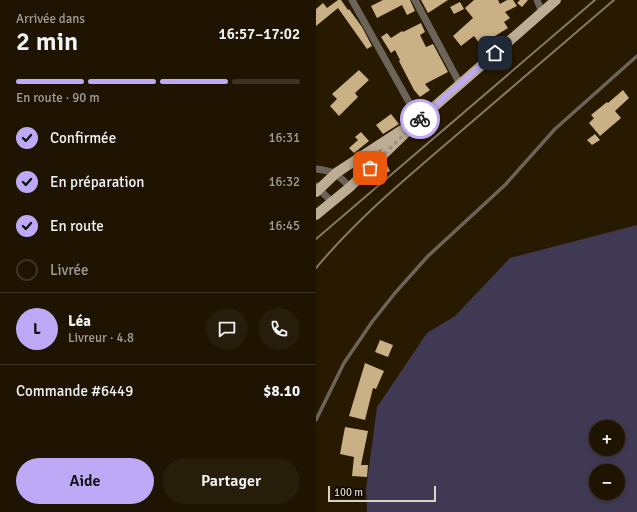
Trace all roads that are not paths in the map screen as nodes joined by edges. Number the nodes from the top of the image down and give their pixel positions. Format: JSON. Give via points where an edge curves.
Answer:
{"nodes":[{"id":1,"x":352,"y":0,"type":"edge"},
{"id":2,"x":415,"y":0,"type":"edge"},
{"id":3,"x":537,"y":0,"type":"edge"},
{"id":4,"x":556,"y":0,"type":"edge"},
{"id":5,"x":542,"y":12,"type":"junction"},
{"id":6,"x":637,"y":56,"type":"edge"},
{"id":7,"x":460,"y":84,"type":"junction"},
{"id":8,"x":419,"y":120,"type":"junction"},
{"id":9,"x":316,"y":169,"type":"edge"},
{"id":10,"x":336,"y":173,"type":"junction"},
{"id":11,"x":350,"y":187,"type":"junction"},
{"id":12,"x":317,"y":189,"type":"edge"},
{"id":13,"x":332,"y":202,"type":"junction"},
{"id":14,"x":316,"y":215,"type":"edge"},
{"id":15,"x":316,"y":420,"type":"edge"}],
"edges":[{"from":1,"to":8,"type":"street"},
{"from":2,"to":7,"type":"street"},
{"from":3,"to":5,"type":"street"},
{"from":4,"to":5,"type":"main road"},
{"from":5,"to":7,"type":"main road"},
{"from":6,"to":15,"type":"lane","via":[[555,129],[505,185],[428,256],[395,293],[344,363]]},
{"from":7,"to":8,"type":"main road"},
{"from":8,"to":10,"type":"main road"},
{"from":8,"to":11,"type":"main road"},
{"from":9,"to":10,"type":"street"},
{"from":10,"to":11,"type":"street"},
{"from":10,"to":12,"type":"main road"},
{"from":11,"to":13,"type":"main road"},
{"from":12,"to":13,"type":"street"},
{"from":13,"to":14,"type":"main road"}]}
